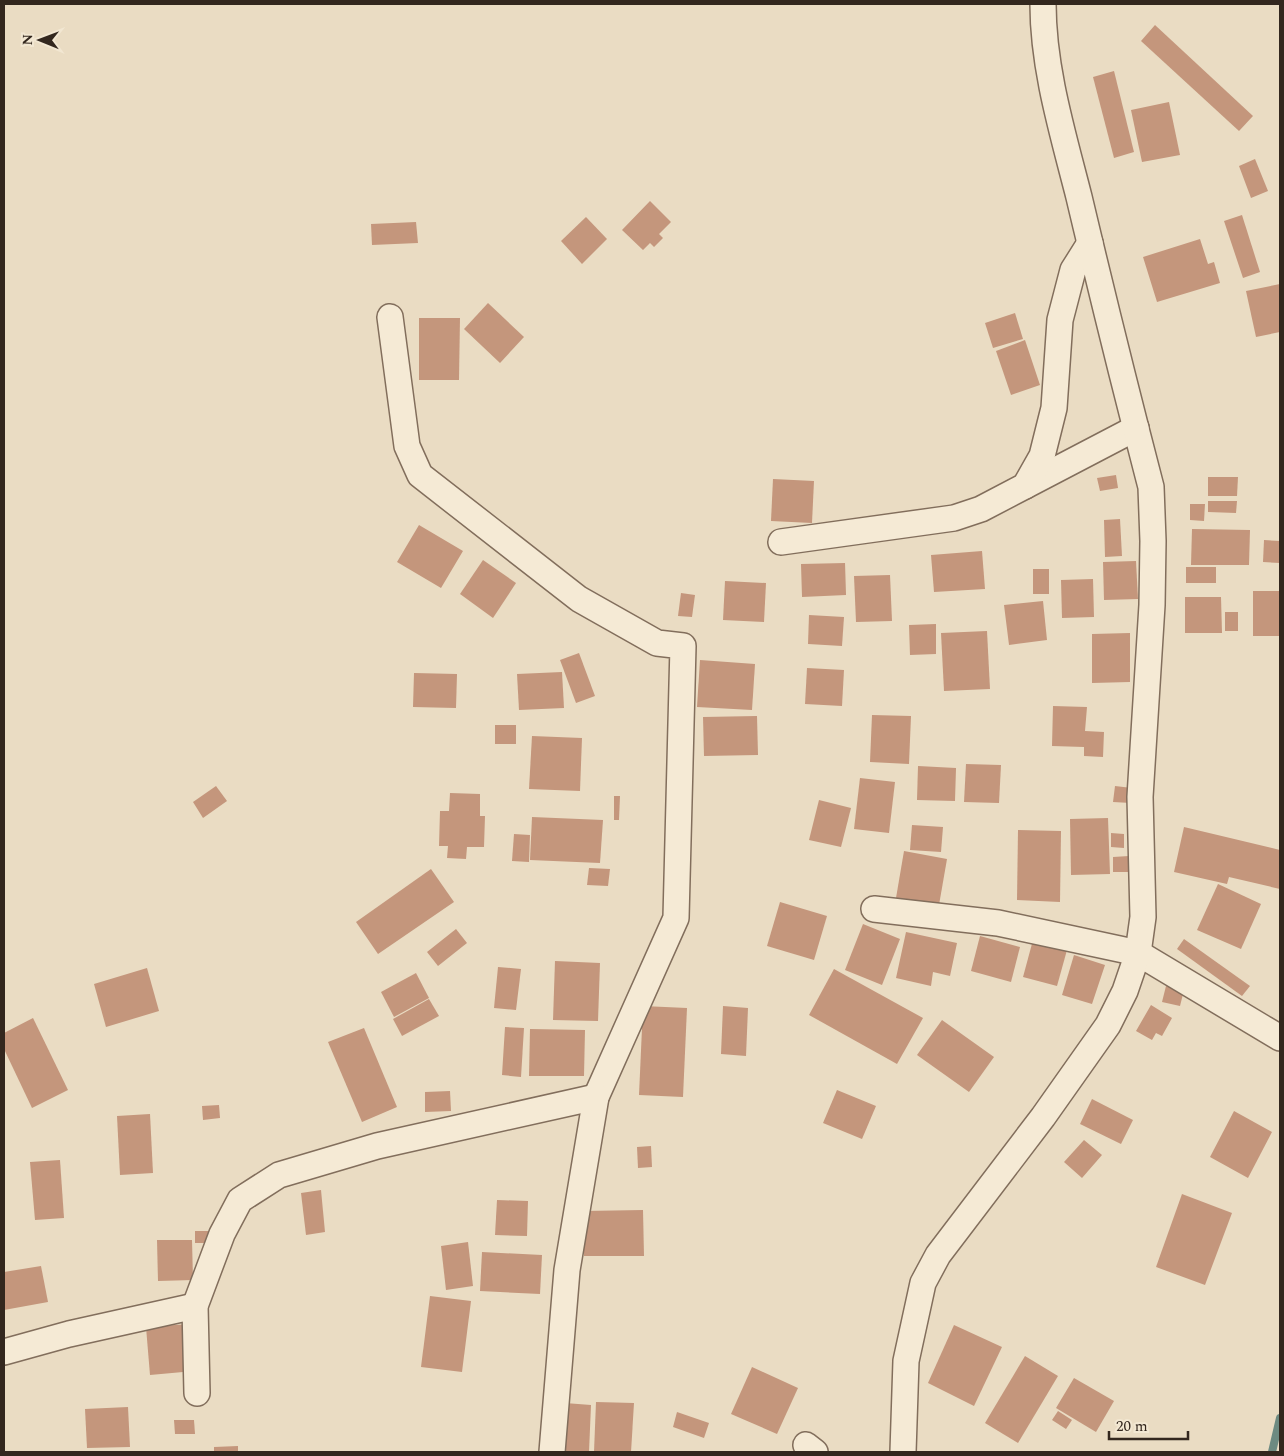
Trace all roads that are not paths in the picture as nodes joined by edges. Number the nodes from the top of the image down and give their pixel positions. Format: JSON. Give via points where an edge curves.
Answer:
{"nodes":[{"id":1,"x":1043,"y":4,"type":"edge"},
{"id":2,"x":1090,"y":243,"type":"junction"},
{"id":3,"x":390,"y":317,"type":"dead end"},
{"id":4,"x":1136,"y":428,"type":"junction"},
{"id":5,"x":1025,"y":486,"type":"junction"},
{"id":6,"x":780,"y":542,"type":"dead end"},
{"id":7,"x":874,"y":909,"type":"dead end"},
{"id":8,"x":1138,"y":953,"type":"junction"},
{"id":9,"x":1280,"y":1038,"type":"edge"},
{"id":10,"x":596,"y":1097,"type":"junction"},
{"id":11,"x":195,"y":1306,"type":"junction"},
{"id":12,"x":4,"y":1352,"type":"edge"},
{"id":13,"x":197,"y":1393,"type":"dead end"},
{"id":14,"x":552,"y":1452,"type":"edge"},
{"id":15,"x":903,"y":1452,"type":"edge"}],
"edges":[{"from":1,"to":2,"type":"street","via":[[1049,68]]},
{"from":2,"to":4,"type":"street"},
{"from":2,"to":5,"type":"street","via":[[1073,270],[1060,320],[1054,408],[1042,456]]},
{"from":3,"to":10,"type":"street","via":[[407,446],[420,475],[579,599],[657,643],[683,646],[676,918]]},
{"from":4,"to":5,"type":"street"},
{"from":4,"to":8,"type":"street","via":[[1151,487],[1154,541],[1140,797],[1143,918]]},
{"from":5,"to":6,"type":"street","via":[[981,509],[954,518]]},
{"from":7,"to":8,"type":"street","via":[[998,923]]},
{"from":8,"to":9,"type":"street"},
{"from":8,"to":15,"type":"street","via":[[1108,1025],[1043,1117],[938,1254],[923,1283],[906,1361]]},
{"from":10,"to":11,"type":"street","via":[[377,1146],[279,1175],[240,1200],[222,1234]]},
{"from":10,"to":14,"type":"street","via":[[567,1270]]},
{"from":11,"to":12,"type":"street"},
{"from":11,"to":13,"type":"street"}]}
